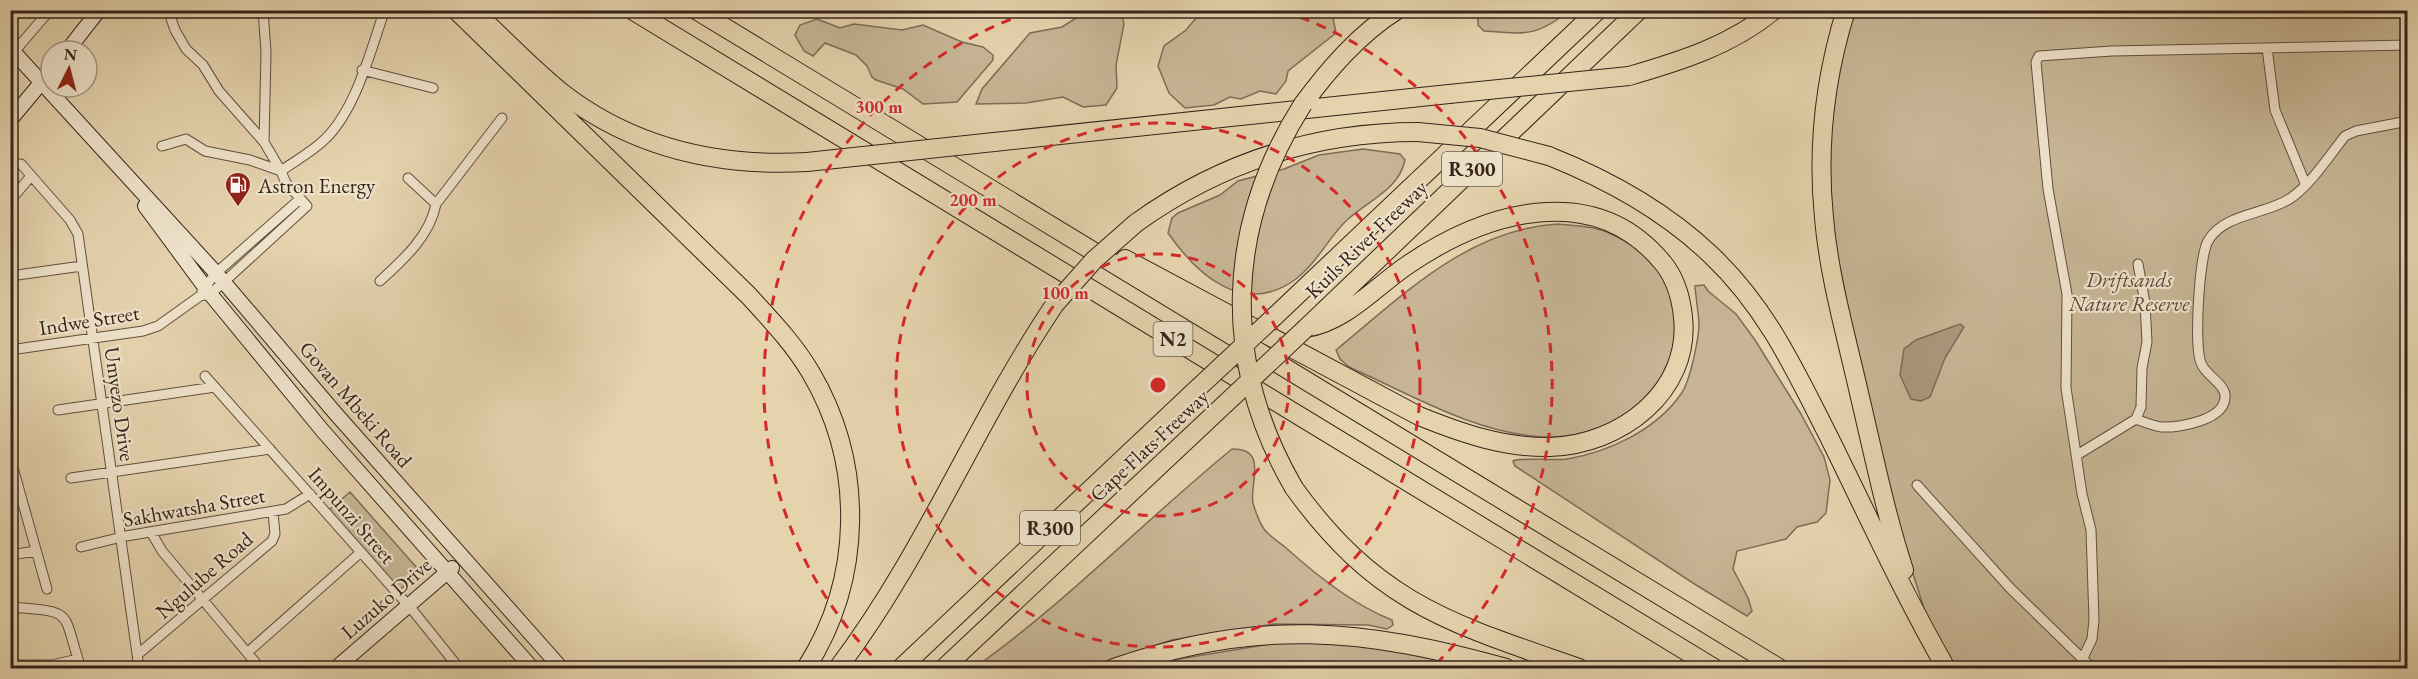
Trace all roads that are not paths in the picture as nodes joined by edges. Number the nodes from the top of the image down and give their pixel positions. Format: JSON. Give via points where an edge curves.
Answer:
{"nodes":[{"id":1,"x":50,"y":10,"type":"edge"},
{"id":2,"x":99,"y":10,"type":"edge"},
{"id":3,"x":168,"y":10,"type":"edge"},
{"id":4,"x":240,"y":10,"type":"edge"},
{"id":5,"x":456,"y":10,"type":"edge"},
{"id":6,"x":473,"y":10,"type":"edge"},
{"id":7,"x":632,"y":10,"type":"edge"},
{"id":8,"x":696,"y":10,"type":"edge"},
{"id":9,"x":1397,"y":10,"type":"edge"},
{"id":10,"x":1598,"y":10,"type":"edge"},
{"id":11,"x":1639,"y":10,"type":"edge"},
{"id":12,"x":1774,"y":10,"type":"edge"},
{"id":13,"x":1846,"y":10,"type":"edge"},
{"id":14,"x":263,"y":12,"type":"edge"},
{"id":15,"x":384,"y":12,"type":"edge"},
{"id":16,"x":76,"y":39,"type":"edge"},
{"id":17,"x":2408,"y":45,"type":"edge"},
{"id":18,"x":2267,"y":48,"type":"junction"},
{"id":19,"x":12,"y":50,"type":"edge"},
{"id":20,"x":362,"y":70,"type":"junction"},
{"id":21,"x":39,"y":71,"type":"edge"},
{"id":22,"x":39,"y":85,"type":"edge"},
{"id":23,"x":433,"y":88,"type":"dead end"},
{"id":24,"x":63,"y":99,"type":"edge"},
{"id":25,"x":502,"y":118,"type":"dead end"},
{"id":26,"x":10,"y":120,"type":"edge"},
{"id":27,"x":2408,"y":121,"type":"edge"},
{"id":28,"x":264,"y":142,"type":"junction"},
{"id":29,"x":162,"y":146,"type":"dead end"},
{"id":30,"x":21,"y":164,"type":"dead end"},
{"id":31,"x":118,"y":168,"type":"junction"},
{"id":32,"x":281,"y":171,"type":"junction"},
{"id":33,"x":31,"y":176,"type":"junction"},
{"id":34,"x":408,"y":178,"type":"dead end"},
{"id":35,"x":2305,"y":183,"type":"junction"},
{"id":36,"x":10,"y":201,"type":"edge"},
{"id":37,"x":304,"y":203,"type":"junction"},
{"id":38,"x":436,"y":204,"type":"junction"},
{"id":39,"x":1047,"y":224,"type":"junction"},
{"id":40,"x":262,"y":232,"type":"junction"},
{"id":41,"x":268,"y":240,"type":"junction"},
{"id":42,"x":2138,"y":264,"type":"dead end"},
{"id":43,"x":82,"y":266,"type":"junction"},
{"id":44,"x":10,"y":276,"type":"edge"},
{"id":45,"x":220,"y":278,"type":"junction"},
{"id":46,"x":380,"y":281,"type":"dead end"},
{"id":47,"x":204,"y":292,"type":"junction"},
{"id":48,"x":1274,"y":317,"type":"joint"},
{"id":49,"x":1306,"y":328,"type":"junction"},
{"id":50,"x":93,"y":339,"type":"junction"},
{"id":51,"x":10,"y":350,"type":"edge"},
{"id":52,"x":205,"y":376,"type":"dead end"},
{"id":53,"x":215,"y":387,"type":"junction"},
{"id":54,"x":102,"y":404,"type":"junction"},
{"id":55,"x":58,"y":410,"type":"dead end"},
{"id":56,"x":2136,"y":419,"type":"junction"},
{"id":57,"x":270,"y":449,"type":"junction"},
{"id":58,"x":2077,"y":455,"type":"junction"},
{"id":59,"x":10,"y":457,"type":"edge"},
{"id":60,"x":111,"y":472,"type":"junction"},
{"id":61,"x":71,"y":478,"type":"dead end"},
{"id":62,"x":1917,"y":485,"type":"dead end"},
{"id":63,"x":15,"y":491,"type":"edge"},
{"id":64,"x":310,"y":494,"type":"junction"},
{"id":65,"x":273,"y":512,"type":"junction"},
{"id":66,"x":151,"y":532,"type":"junction"},
{"id":67,"x":121,"y":537,"type":"junction"},
{"id":68,"x":81,"y":547,"type":"dead end"},
{"id":69,"x":36,"y":551,"type":"junction"},
{"id":70,"x":361,"y":552,"type":"junction"},
{"id":71,"x":10,"y":555,"type":"edge"},
{"id":72,"x":463,"y":559,"type":"junction"},
{"id":73,"x":447,"y":572,"type":"junction"},
{"id":74,"x":47,"y":589,"type":"dead end"},
{"id":75,"x":203,"y":600,"type":"junction"},
{"id":76,"x":409,"y":606,"type":"junction"},
{"id":77,"x":10,"y":607,"type":"edge"},
{"id":78,"x":1919,"y":616,"type":"junction"},
{"id":79,"x":248,"y":652,"type":"junction"},
{"id":80,"x":137,"y":655,"type":"junction"},
{"id":81,"x":2083,"y":658,"type":"junction"},
{"id":82,"x":79,"y":664,"type":"edge"},
{"id":83,"x":10,"y":665,"type":"edge"},
{"id":84,"x":139,"y":669,"type":"edge"},
{"id":85,"x":260,"y":669,"type":"edge"},
{"id":86,"x":336,"y":669,"type":"edge"},
{"id":87,"x":459,"y":669,"type":"edge"},
{"id":88,"x":532,"y":669,"type":"edge"},
{"id":89,"x":561,"y":669,"type":"edge"},
{"id":90,"x":806,"y":669,"type":"edge"},
{"id":91,"x":838,"y":669,"type":"edge"},
{"id":92,"x":901,"y":669,"type":"edge"},
{"id":93,"x":944,"y":669,"type":"edge"},
{"id":94,"x":1113,"y":669,"type":"edge"},
{"id":95,"x":1506,"y":669,"type":"edge"},
{"id":96,"x":1579,"y":669,"type":"edge"},
{"id":97,"x":1714,"y":669,"type":"edge"},
{"id":98,"x":1779,"y":669,"type":"edge"},
{"id":99,"x":1946,"y":669,"type":"edge"},
{"id":100,"x":2092,"y":669,"type":"edge"}],
"edges":[{"from":1,"to":19,"type":"street"},
{"from":2,"to":16,"type":"main road"},
{"from":3,"to":28,"type":"street","via":[[186,49]]},
{"from":4,"to":14,"type":"street"},
{"from":5,"to":90,"type":"highway","via":[[748,295],[785,335],[811,373],[837,430],[846,465],[851,518],[846,572],[837,603]]},
{"from":6,"to":12,"type":"highway","bridge":true,"via":[[560,91],[599,118],[640,139],[712,159],[807,162],[1629,76],[1702,53]]},
{"from":7,"to":97,"type":"highway","number":"N2"},
{"from":8,"to":39,"type":"highway","number":"N2"},
{"from":9,"to":96,"type":"highway","bridge":true,"via":[[1368,32],[1321,80],[1279,144],[1256,200],[1243,258],[1241,318],[1249,378],[1270,441],[1294,488],[1322,525],[1376,579],[1450,623]]},
{"from":10,"to":48,"type":"highway","name":"Kuils River Freeway","number":"R300"},
{"from":11,"to":49,"type":"highway","name":"Kuils River Freeway","number":"R300"},
{"from":13,"to":78,"type":"highway","via":[[1827,94],[1822,160],[1824,218],[1888,519]]},
{"from":14,"to":28,"type":"street"},
{"from":15,"to":20,"type":"street"},
{"from":17,"to":18,"type":"street"},
{"from":18,"to":35,"type":"street","via":[[2275,110]]},
{"from":18,"to":58,"type":"street","via":[[2112,51],[2039,56],[2036,62],[2048,189],[2067,294],[2066,388]]},
{"from":19,"to":21,"type":"main road","name":"Govan Mbeki Road"},
{"from":20,"to":23,"type":"street"},
{"from":20,"to":32,"type":"street","via":[[348,107],[332,132]]},
{"from":22,"to":26,"type":"main road"},
{"from":24,"to":31,"type":"main road","name":"Govan Mbeki Road"},
{"from":25,"to":38,"type":"street"},
{"from":27,"to":35,"type":"street","via":[[2345,136]]},
{"from":28,"to":32,"type":"street"},
{"from":29,"to":32,"type":"street","via":[[186,139],[205,151]]},
{"from":30,"to":33,"type":"street","name":"Umyezo Drive"},
{"from":31,"to":45,"type":"main road","name":"Govan Mbeki Road"},
{"from":31,"to":47,"type":"main road","name":"Govan Mbeki Road"},
{"from":32,"to":37,"type":"street"},
{"from":33,"to":36,"type":"street"},
{"from":33,"to":43,"type":"street","name":"Umyezo Drive","via":[[75,228]]},
{"from":34,"to":38,"type":"street"},
{"from":35,"to":56,"type":"street","via":[[2279,205],[2220,227],[2201,256],[2200,362],[2223,388],[2222,406],[2210,417],[2187,426],[2159,427]]},
{"from":37,"to":40,"type":"street"},
{"from":37,"to":41,"type":"street"},
{"from":38,"to":46,"type":"street","via":[[425,232]]},
{"from":39,"to":49,"type":"highway","via":[[1116,254],[1419,416],[1455,431],[1512,444],[1551,447],[1589,441],[1639,416],[1668,384],[1681,356],[1684,327],[1677,286],[1646,244],[1614,224],[1592,216],[1540,211],[1468,231],[1407,265],[1334,320]]},
{"from":39,"to":98,"type":"highway","number":"N2"},
{"from":40,"to":41,"type":"street"},
{"from":40,"to":45,"type":"street"},
{"from":41,"to":45,"type":"street"},
{"from":42,"to":56,"type":"street","via":[[2147,342],[2141,408]]},
{"from":43,"to":44,"type":"street"},
{"from":43,"to":50,"type":"street","name":"Umyezo Drive"},
{"from":45,"to":47,"type":"street","name":"Indwe Street"},
{"from":45,"to":72,"type":"main road","name":"Govan Mbeki Road"},
{"from":47,"to":50,"type":"street","name":"Indwe Street","via":[[150,330]]},
{"from":47,"to":73,"type":"main road","name":"Govan Mbeki Road"},
{"from":48,"to":92,"type":"highway","name":"Cape Flats Freeway","number":"R300","bridge":true},
{"from":49,"to":93,"type":"highway","name":"Cape Flats Freeway","number":"R300","bridge":true},
{"from":50,"to":51,"type":"street","name":"Indwe Street"},
{"from":50,"to":54,"type":"street","name":"Umyezo Drive"},
{"from":52,"to":53,"type":"street","name":"Impunzi Street"},
{"from":53,"to":54,"type":"street"},
{"from":53,"to":57,"type":"street","name":"Impunzi Street"},
{"from":54,"to":55,"type":"street"},
{"from":54,"to":60,"type":"street","name":"Umyezo Drive"},
{"from":56,"to":58,"type":"street"},
{"from":57,"to":60,"type":"street"},
{"from":57,"to":64,"type":"street","name":"Impunzi Street"},
{"from":58,"to":81,"type":"street","via":[[2091,530],[2094,620],[2092,639]]},
{"from":59,"to":63,"type":"street"},
{"from":60,"to":61,"type":"street"},
{"from":60,"to":67,"type":"street","name":"Umyezo Drive"},
{"from":62,"to":81,"type":"street","via":[[2010,588]]},
{"from":63,"to":69,"type":"street"},
{"from":64,"to":65,"type":"street","name":"Sakhwatsha Street","via":[[292,507]]},
{"from":64,"to":70,"type":"street","name":"Impunzi Street"},
{"from":65,"to":66,"type":"street","name":"Sakhwatsha Street"},
{"from":65,"to":75,"type":"street","name":"Ngulube Road","via":[[272,541]]},
{"from":66,"to":67,"type":"street","name":"Sakhwatsha Street"},
{"from":66,"to":75,"type":"street"},
{"from":67,"to":68,"type":"street","name":"Sakhwatsha Street"},
{"from":67,"to":80,"type":"street","name":"Umyezo Drive"},
{"from":69,"to":71,"type":"street"},
{"from":69,"to":74,"type":"street"},
{"from":70,"to":76,"type":"street","name":"Impunzi Street"},
{"from":70,"to":79,"type":"street"},
{"from":72,"to":73,"type":"main road","name":"Luzuko Drive"},
{"from":72,"to":89,"type":"main road","name":"Govan Mbeki Road"},
{"from":73,"to":76,"type":"main road","name":"Luzuko Drive"},
{"from":73,"to":88,"type":"main road","name":"Govan Mbeki Road"},
{"from":75,"to":79,"type":"street"},
{"from":75,"to":80,"type":"street","name":"Ngulube Road"},
{"from":76,"to":86,"type":"main road","name":"Luzuko Drive"},
{"from":76,"to":87,"type":"street","name":"Impunzi Street"},
{"from":77,"to":82,"type":"street","via":[[54,610],[61,614],[67,621]]},
{"from":78,"to":91,"type":"highway","bridge":true,"via":[[1795,365],[1759,309],[1710,254],[1624,190],[1549,156],[1480,138],[1418,132],[1360,134],[1288,147],[1192,186],[1136,223],[1094,260],[1054,304],[1015,366],[903,571]]},
{"from":78,"to":99,"type":"highway"},
{"from":79,"to":85,"type":"street"},
{"from":80,"to":84,"type":"street","name":"Umyezo Drive"},
{"from":81,"to":100,"type":"street"},
{"from":82,"to":83,"type":"street"},
{"from":94,"to":95,"type":"highway","via":[[1205,643],[1284,633],[1372,637],[1445,651]]}]}
